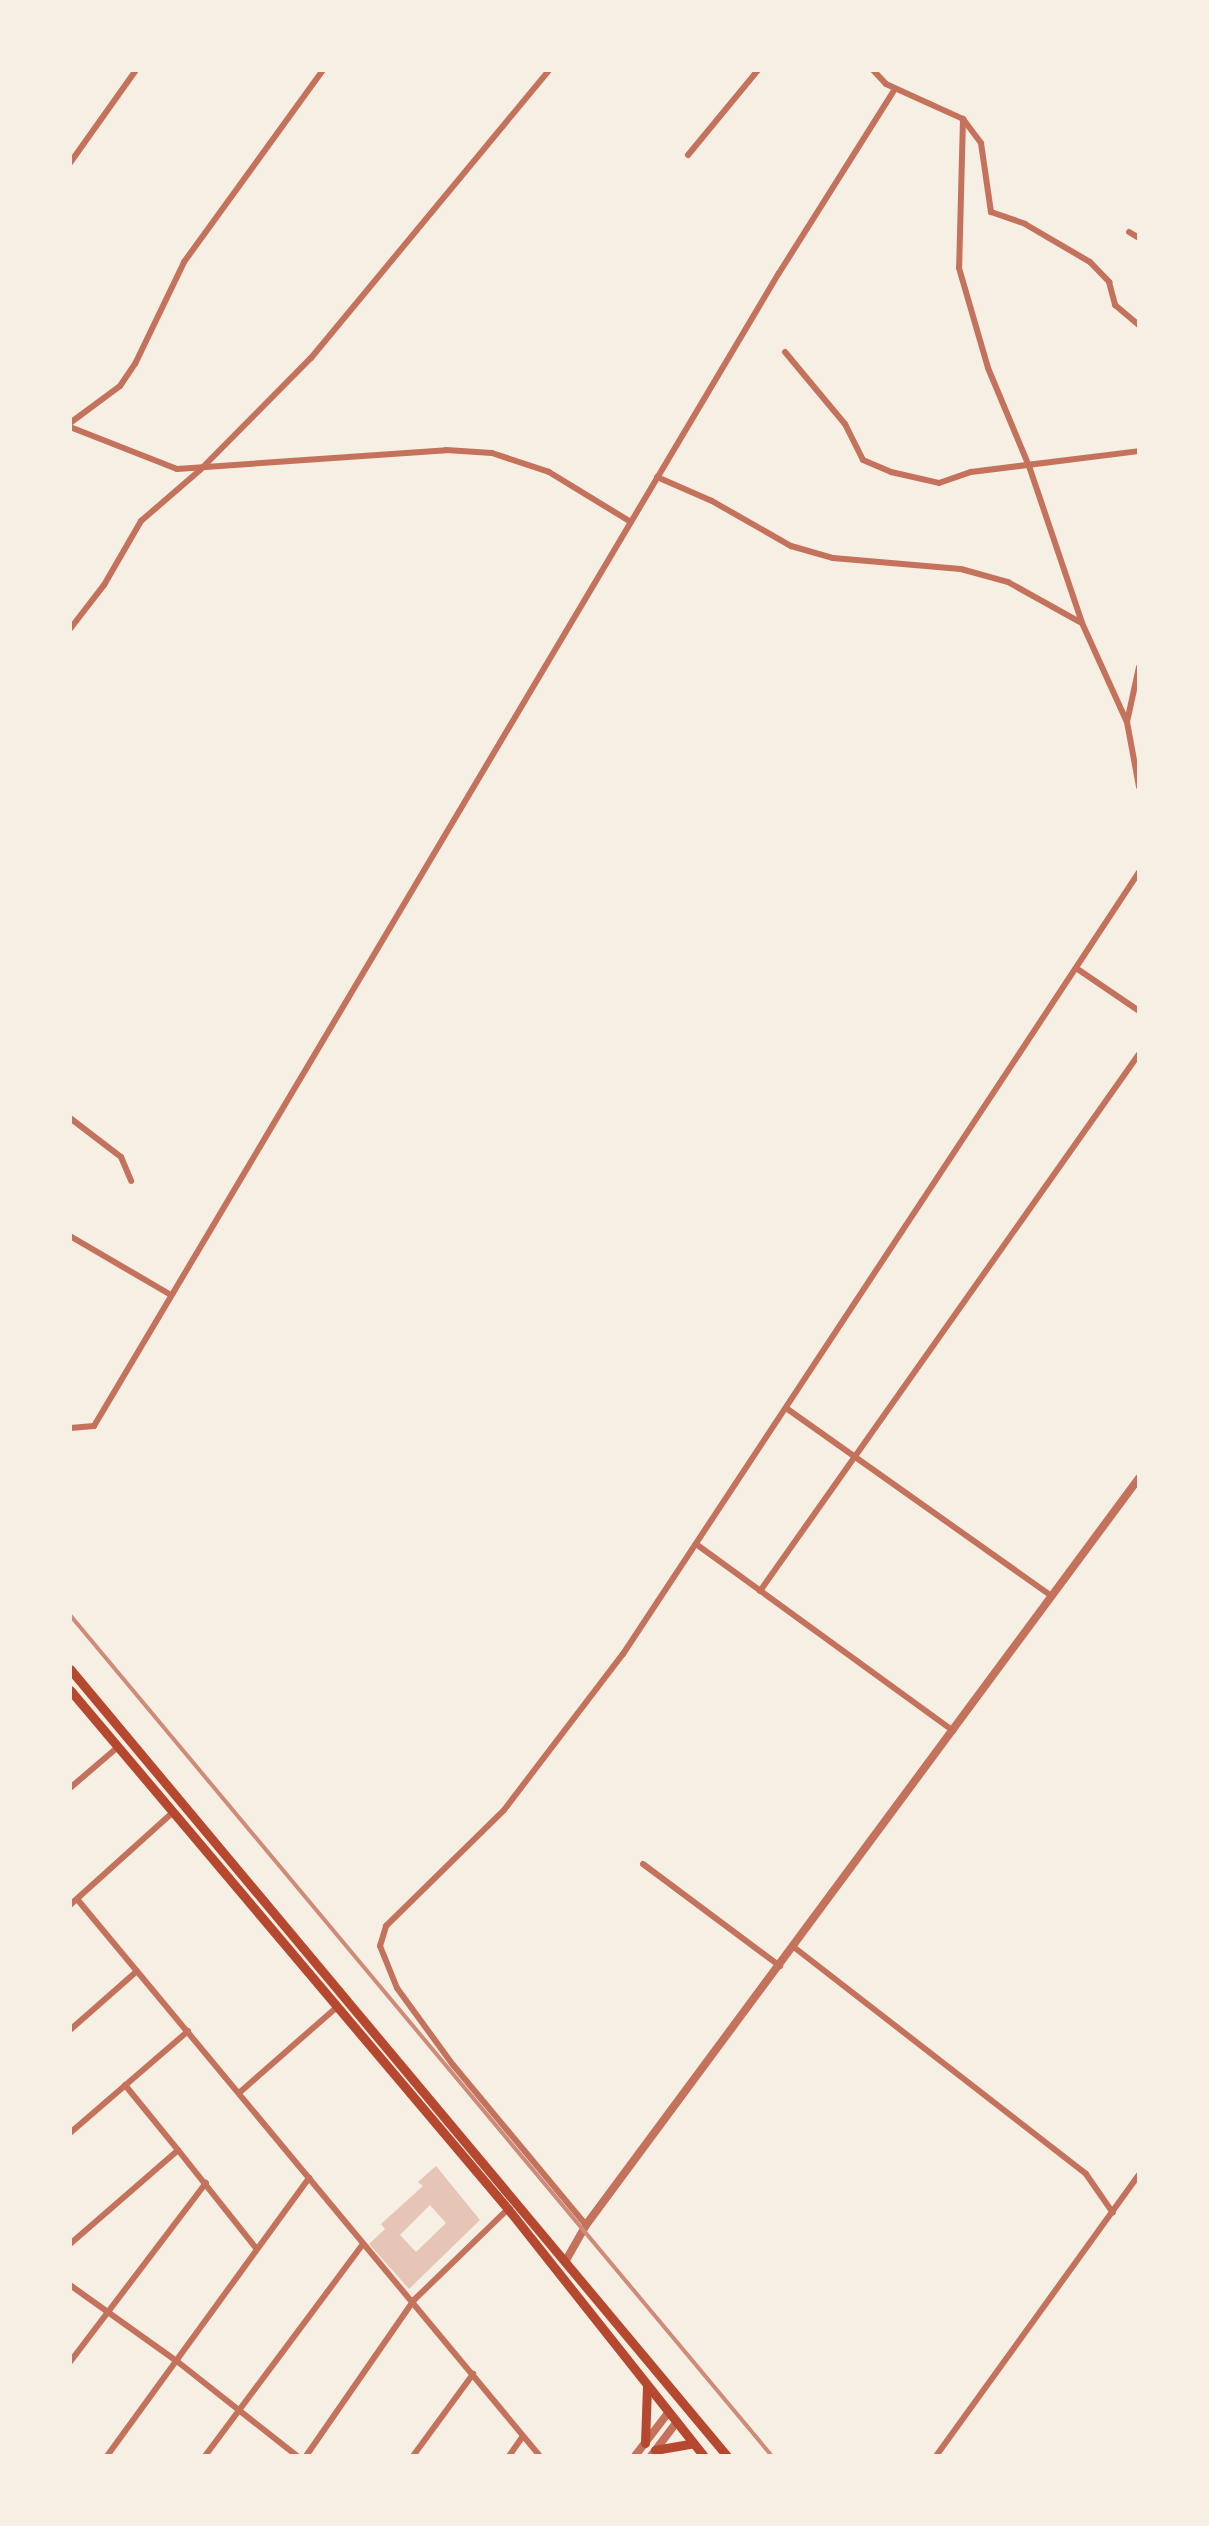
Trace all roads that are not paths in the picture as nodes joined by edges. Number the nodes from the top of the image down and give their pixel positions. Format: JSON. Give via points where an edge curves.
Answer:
{"nodes":[{"id":1,"x":136,"y":70,"type":"edge"},
{"id":2,"x":323,"y":70,"type":"edge"},
{"id":3,"x":549,"y":70,"type":"edge"},
{"id":4,"x":758,"y":70,"type":"edge"},
{"id":5,"x":873,"y":70,"type":"edge"},
{"id":6,"x":895,"y":89,"type":"junction"},
{"id":7,"x":963,"y":119,"type":"junction"},
{"id":8,"x":688,"y":155,"type":"dead end"},
{"id":9,"x":70,"y":162,"type":"edge"},
{"id":10,"x":1129,"y":232,"type":"dead end"},
{"id":11,"x":1139,"y":238,"type":"edge"},
{"id":12,"x":1139,"y":325,"type":"edge"},
{"id":13,"x":785,"y":352,"type":"dead end"},
{"id":14,"x":70,"y":425,"type":"edge"},
{"id":15,"x":1139,"y":451,"type":"edge"},
{"id":16,"x":1029,"y":466,"type":"junction"},
{"id":17,"x":200,"y":470,"type":"junction"},
{"id":18,"x":657,"y":477,"type":"junction"},
{"id":19,"x":631,"y":522,"type":"junction"},
{"id":20,"x":1082,"y":623,"type":"junction"},
{"id":21,"x":70,"y":629,"type":"edge"},
{"id":22,"x":1139,"y":667,"type":"edge"},
{"id":23,"x":1127,"y":722,"type":"junction"},
{"id":24,"x":1139,"y":787,"type":"edge"},
{"id":25,"x":1139,"y":872,"type":"edge"},
{"id":26,"x":1076,"y":968,"type":"junction"},
{"id":27,"x":1139,"y":1012,"type":"edge"},
{"id":28,"x":1139,"y":1054,"type":"edge"},
{"id":29,"x":70,"y":1118,"type":"edge"},
{"id":30,"x":131,"y":1180,"type":"dead end"},
{"id":31,"x":70,"y":1236,"type":"edge"},
{"id":32,"x":171,"y":1295,"type":"junction"},
{"id":33,"x":786,"y":1408,"type":"junction"},
{"id":34,"x":70,"y":1428,"type":"edge"},
{"id":35,"x":854,"y":1457,"type":"junction"},
{"id":36,"x":1139,"y":1478,"type":"edge"},
{"id":37,"x":696,"y":1544,"type":"junction"},
{"id":38,"x":760,"y":1590,"type":"junction"},
{"id":39,"x":1052,"y":1596,"type":"junction"},
{"id":40,"x":70,"y":1669,"type":"edge"},
{"id":41,"x":70,"y":1690,"type":"edge"},
{"id":42,"x":954,"y":1731,"type":"junction"},
{"id":43,"x":118,"y":1747,"type":"junction"},
{"id":44,"x":70,"y":1788,"type":"edge"},
{"id":45,"x":172,"y":1814,"type":"junction"},
{"id":46,"x":643,"y":1864,"type":"dead end"},
{"id":47,"x":73,"y":1902,"type":"edge"},
{"id":48,"x":795,"y":1948,"type":"junction"},
{"id":49,"x":781,"y":1966,"type":"junction"},
{"id":50,"x":137,"y":1971,"type":"junction"},
{"id":51,"x":338,"y":2006,"type":"junction"},
{"id":52,"x":70,"y":2030,"type":"edge"},
{"id":53,"x":188,"y":2031,"type":"junction"},
{"id":54,"x":125,"y":2084,"type":"junction"},
{"id":55,"x":239,"y":2093,"type":"junction"},
{"id":56,"x":70,"y":2133,"type":"edge"},
{"id":57,"x":178,"y":2150,"type":"junction"},
{"id":58,"x":1139,"y":2175,"type":"edge"},
{"id":59,"x":309,"y":2178,"type":"junction"},
{"id":60,"x":206,"y":2184,"type":"junction"},
{"id":61,"x":508,"y":2210,"type":"junction"},
{"id":62,"x":1113,"y":2213,"type":"junction"},
{"id":63,"x":586,"y":2225,"type":"junction"},
{"id":64,"x":70,"y":2244,"type":"edge"},
{"id":65,"x":363,"y":2244,"type":"junction"},
{"id":66,"x":256,"y":2248,"type":"junction"},
{"id":67,"x":564,"y":2262,"type":"junction"},
{"id":68,"x":70,"y":2285,"type":"edge"},
{"id":69,"x":414,"y":2300,"type":"junction"},
{"id":70,"x":107,"y":2312,"type":"junction"},
{"id":71,"x":70,"y":2362,"type":"edge"},
{"id":72,"x":178,"y":2362,"type":"junction"},
{"id":73,"x":472,"y":2374,"type":"junction"},
{"id":74,"x":647,"y":2385,"type":"junction"},
{"id":75,"x":240,"y":2410,"type":"junction"},
{"id":76,"x":668,"y":2413,"type":"junction"},
{"id":77,"x":676,"y":2423,"type":"junction"},
{"id":78,"x":523,"y":2436,"type":"junction"},
{"id":79,"x":693,"y":2443,"type":"junction"},
{"id":80,"x":645,"y":2444,"type":"junction"},
{"id":81,"x":653,"y":2453,"type":"edge"},
{"id":82,"x":107,"y":2456,"type":"edge"},
{"id":83,"x":205,"y":2456,"type":"edge"},
{"id":84,"x":297,"y":2456,"type":"edge"},
{"id":85,"x":306,"y":2456,"type":"edge"},
{"id":86,"x":413,"y":2456,"type":"edge"},
{"id":87,"x":509,"y":2456,"type":"edge"},
{"id":88,"x":540,"y":2456,"type":"edge"},
{"id":89,"x":635,"y":2456,"type":"edge"},
{"id":90,"x":704,"y":2456,"type":"edge"},
{"id":91,"x":726,"y":2456,"type":"edge"},
{"id":92,"x":936,"y":2456,"type":"edge"}],
"edges":[{"from":1,"to":9,"type":"street"},
{"from":2,"to":14,"type":"street","via":[[184,262],[136,364],[120,386]]},
{"from":3,"to":17,"type":"street","via":[[311,358]]},
{"from":4,"to":8,"type":"street"},
{"from":5,"to":6,"type":"street"},
{"from":6,"to":7,"type":"street"},
{"from":6,"to":18,"type":"street"},
{"from":7,"to":12,"type":"street","via":[[981,143],[991,212],[1090,262],[1109,282],[1115,305]]},
{"from":7,"to":16,"type":"street","via":[[958,268],[988,368]]},
{"from":10,"to":11,"type":"street"},
{"from":13,"to":16,"type":"street","via":[[871,466],[934,483]]},
{"from":14,"to":17,"type":"street","via":[[152,462]]},
{"from":15,"to":16,"type":"street"},
{"from":16,"to":20,"type":"street"},
{"from":17,"to":19,"type":"street","via":[[477,450],[536,465]]},
{"from":17,"to":21,"type":"street","via":[[141,521]]},
{"from":18,"to":19,"type":"street"},
{"from":18,"to":20,"type":"street","via":[[791,546],[833,558],[962,569],[1008,582]]},
{"from":19,"to":32,"type":"street"},
{"from":20,"to":23,"type":"street"},
{"from":22,"to":23,"type":"street"},
{"from":23,"to":24,"type":"street"},
{"from":25,"to":26,"type":"street"},
{"from":26,"to":27,"type":"street"},
{"from":26,"to":33,"type":"street"},
{"from":28,"to":35,"type":"street"},
{"from":29,"to":30,"type":"street","via":[[121,1157]]},
{"from":31,"to":32,"type":"street"},
{"from":32,"to":34,"type":"street","via":[[94,1426]]},
{"from":33,"to":35,"type":"street"},
{"from":33,"to":37,"type":"street"},
{"from":35,"to":38,"type":"street"},
{"from":35,"to":39,"type":"street"},
{"from":36,"to":39,"type":"street"},
{"from":37,"to":38,"type":"street"},
{"from":37,"to":63,"type":"street","via":[[539,1767],[386,1926],[380,1946],[396,1988],[424,2028]]},
{"from":38,"to":42,"type":"street"},
{"from":39,"to":42,"type":"street"},
{"from":40,"to":67,"type":"main road"},
{"from":41,"to":43,"type":"main road"},
{"from":42,"to":48,"type":"street"},
{"from":43,"to":44,"type":"street"},
{"from":43,"to":45,"type":"main road"},
{"from":45,"to":47,"type":"street"},
{"from":45,"to":51,"type":"main road"},
{"from":46,"to":49,"type":"street"},
{"from":47,"to":50,"type":"street"},
{"from":48,"to":49,"type":"street"},
{"from":48,"to":62,"type":"street","via":[[1086,2174]]},
{"from":49,"to":63,"type":"street"},
{"from":50,"to":52,"type":"street"},
{"from":50,"to":53,"type":"street"},
{"from":51,"to":55,"type":"street"},
{"from":51,"to":61,"type":"main road"},
{"from":53,"to":54,"type":"street"},
{"from":53,"to":55,"type":"street"},
{"from":54,"to":56,"type":"street"},
{"from":54,"to":57,"type":"street"},
{"from":55,"to":59,"type":"street"},
{"from":57,"to":60,"type":"street"},
{"from":57,"to":64,"type":"street"},
{"from":58,"to":62,"type":"street"},
{"from":59,"to":65,"type":"street"},
{"from":59,"to":66,"type":"street"},
{"from":60,"to":66,"type":"street"},
{"from":60,"to":70,"type":"street"},
{"from":61,"to":69,"type":"street"},
{"from":61,"to":74,"type":"main road"},
{"from":62,"to":92,"type":"street"},
{"from":63,"to":67,"type":"street"},
{"from":65,"to":69,"type":"street"},
{"from":65,"to":75,"type":"street"},
{"from":66,"to":72,"type":"street"},
{"from":67,"to":91,"type":"main road"},
{"from":68,"to":70,"type":"street"},
{"from":69,"to":73,"type":"street"},
{"from":69,"to":85,"type":"street"},
{"from":70,"to":71,"type":"street"},
{"from":70,"to":72,"type":"street"},
{"from":72,"to":75,"type":"street"},
{"from":72,"to":82,"type":"street"},
{"from":73,"to":78,"type":"street"},
{"from":73,"to":86,"type":"street"},
{"from":74,"to":76,"type":"main road"},
{"from":74,"to":80,"type":"main road"},
{"from":75,"to":83,"type":"street"},
{"from":75,"to":84,"type":"street"},
{"from":76,"to":77,"type":"main road"},
{"from":76,"to":80,"type":"street"},
{"from":77,"to":79,"type":"main road"},
{"from":77,"to":81,"type":"street"},
{"from":78,"to":87,"type":"street"},
{"from":78,"to":88,"type":"street"},
{"from":79,"to":81,"type":"main road"},
{"from":79,"to":90,"type":"main road"},
{"from":80,"to":89,"type":"street"}]}
